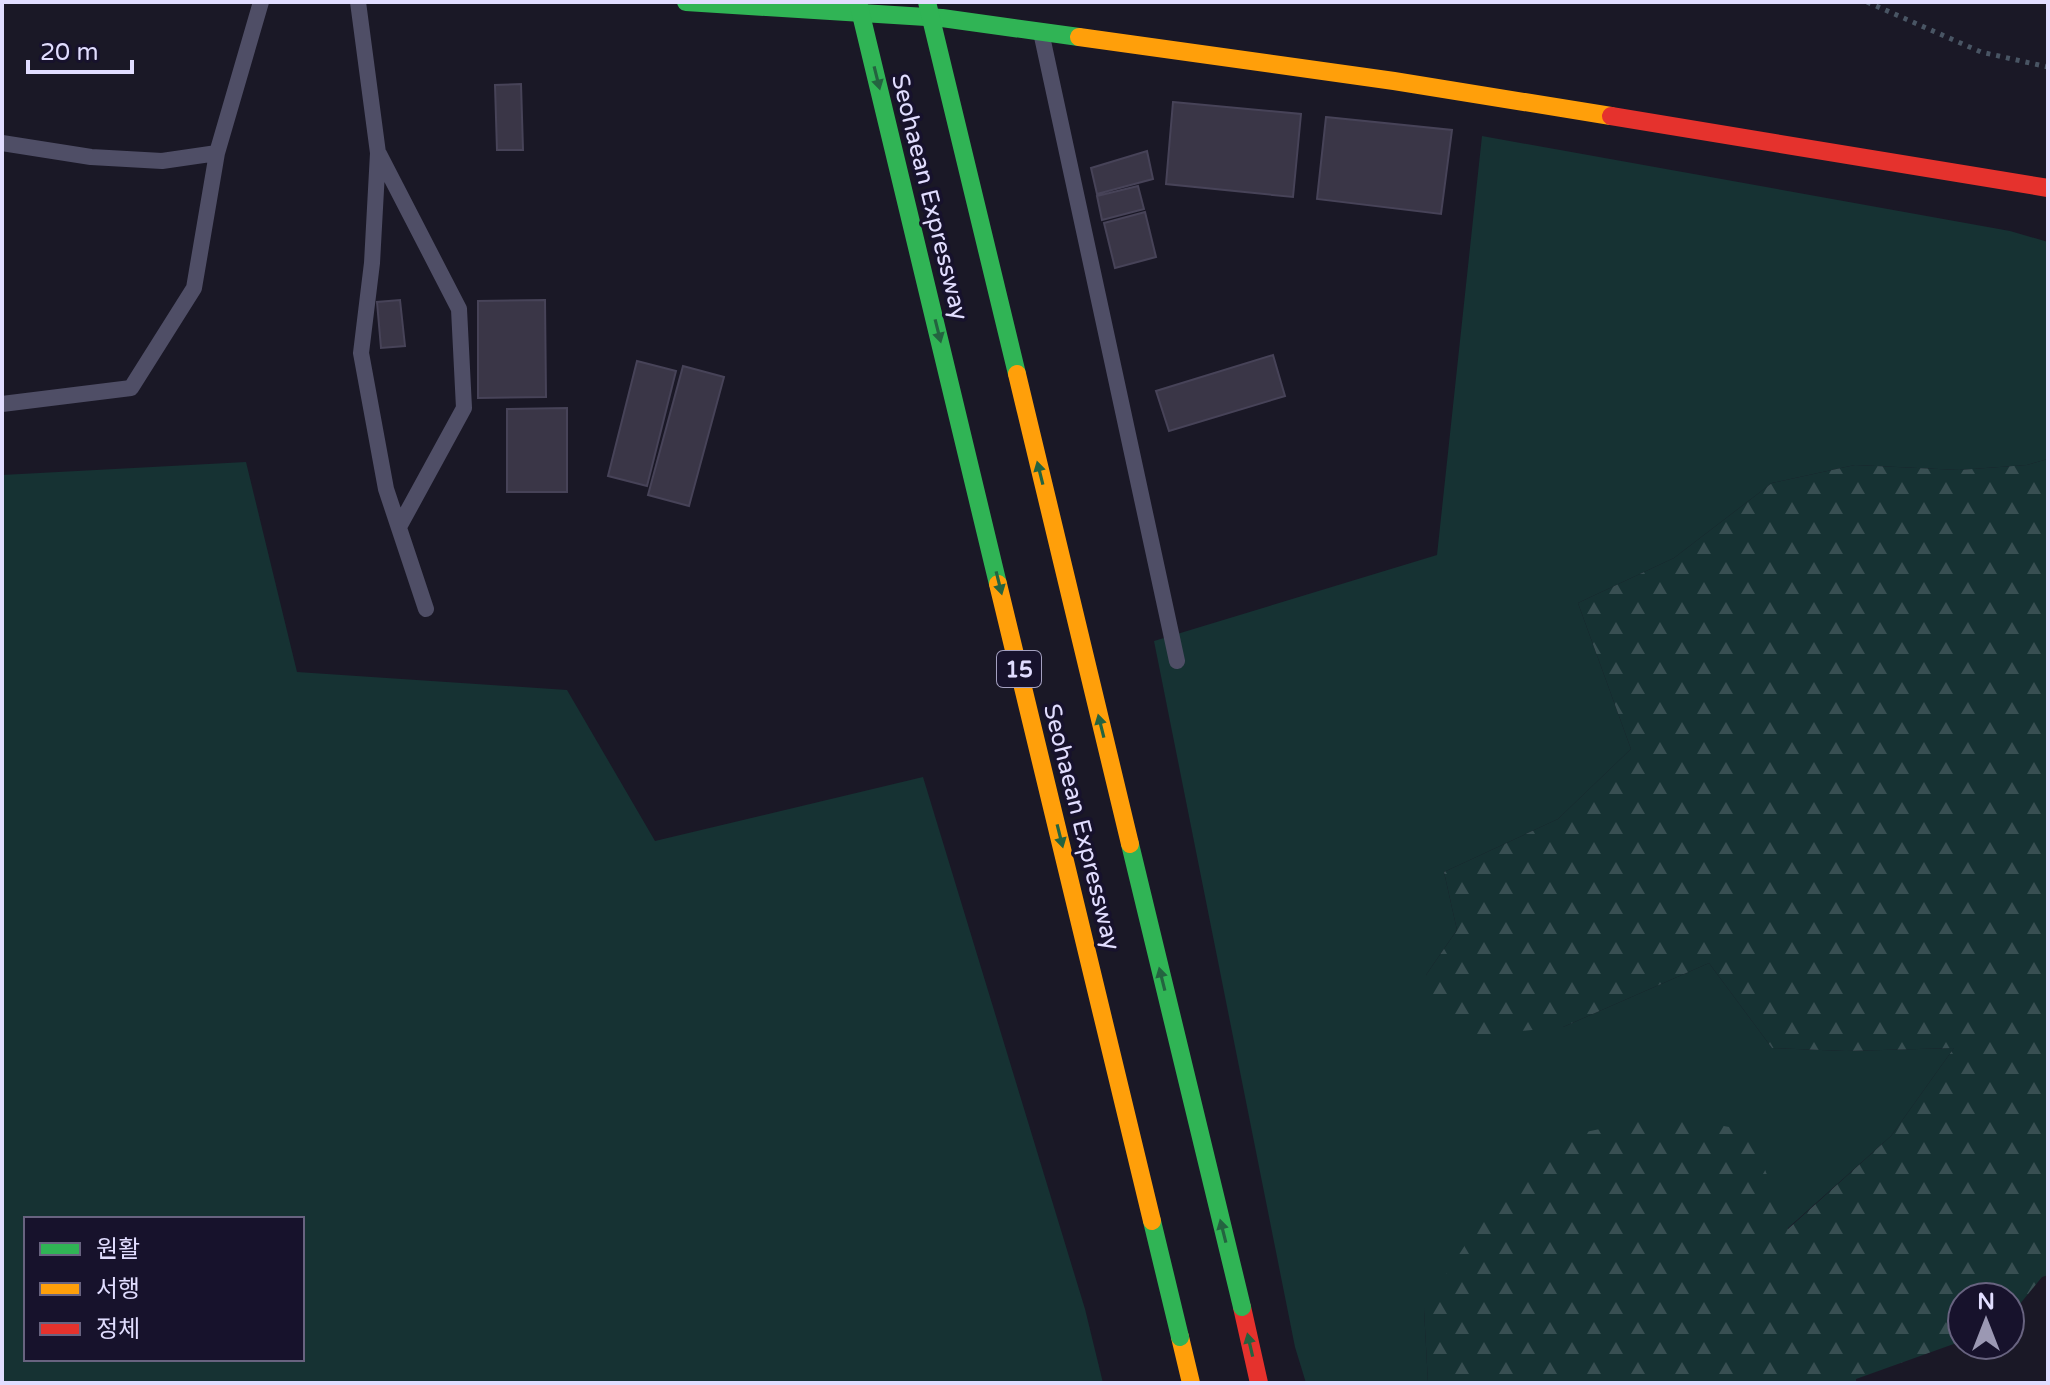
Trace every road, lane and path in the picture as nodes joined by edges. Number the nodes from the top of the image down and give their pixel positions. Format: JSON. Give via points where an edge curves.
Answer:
{"nodes":[{"id":1,"x":261,"y":2,"type":"edge"},
{"id":2,"x":358,"y":2,"type":"edge"},
{"id":3,"x":686,"y":2,"type":"edge"},
{"id":4,"x":858,"y":2,"type":"edge"},
{"id":5,"x":927,"y":2,"type":"edge"},
{"id":6,"x":1867,"y":2,"type":"edge"},
{"id":7,"x":1040,"y":31,"type":"junction"},
{"id":8,"x":2048,"y":67,"type":"edge"},
{"id":9,"x":2,"y":143,"type":"edge"},
{"id":10,"x":217,"y":153,"type":"junction"},
{"id":11,"x":378,"y":153,"type":"junction"},
{"id":12,"x":2048,"y":188,"type":"edge"},
{"id":13,"x":2,"y":404,"type":"edge"},
{"id":14,"x":399,"y":527,"type":"junction"},
{"id":15,"x":426,"y":609,"type":"dead end"},
{"id":16,"x":1177,"y":661,"type":"dead end"},
{"id":17,"x":1191,"y":1383,"type":"edge"},
{"id":18,"x":1259,"y":1383,"type":"edge"}],
"edges":[{"from":1,"to":10,"type":"lane"},
{"from":2,"to":11,"type":"lane"},
{"from":3,"to":7,"type":"main road","via":[[942,18]]},
{"from":4,"to":17,"type":"main road","name":"Seohaean Expressway","number":"15","one_way":true,"bridge":true},
{"from":18,"to":5,"type":"main road","name":"Seohaean Expressway","one_way":true,"bridge":true},
{"from":6,"to":8,"type":"path","via":[[1981,52]]},
{"from":7,"to":12,"type":"main road","via":[[1410,83]]},
{"from":7,"to":16,"type":"lane"},
{"from":9,"to":10,"type":"lane","via":[[162,161]]},
{"from":10,"to":13,"type":"lane","via":[[194,288],[131,388]]},
{"from":11,"to":14,"type":"lane","via":[[361,353],[386,489]]},
{"from":11,"to":14,"type":"lane","via":[[459,309],[462,352],[464,408]]},
{"from":14,"to":15,"type":"lane"}]}
